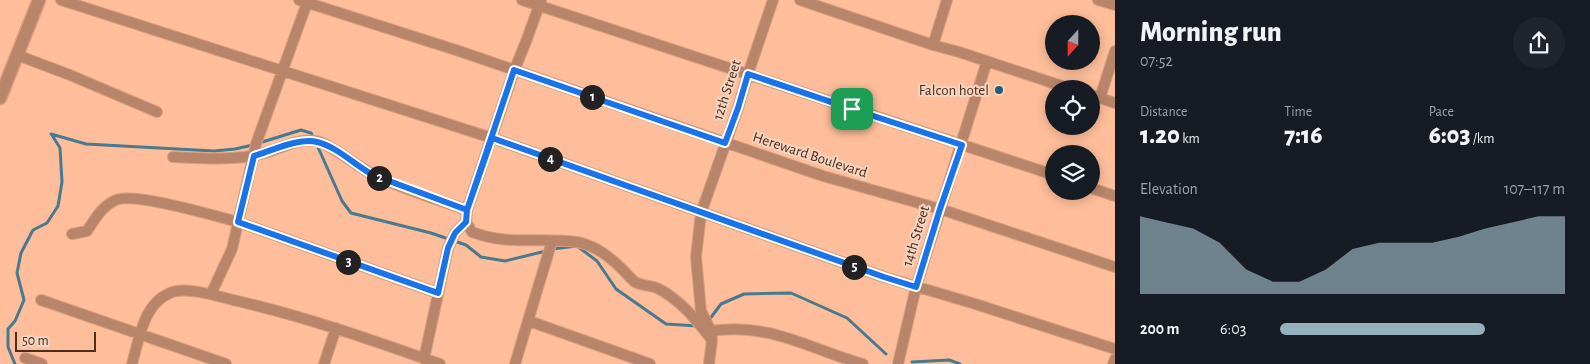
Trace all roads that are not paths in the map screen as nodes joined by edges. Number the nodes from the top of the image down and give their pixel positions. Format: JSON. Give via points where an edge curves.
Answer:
{"nodes":[{"id":1,"x":39,"y":0,"type":"edge"},
{"id":2,"x":61,"y":0,"type":"edge"},
{"id":3,"x":522,"y":0,"type":"edge"},
{"id":4,"x":773,"y":0,"type":"edge"},
{"id":5,"x":800,"y":0,"type":"edge"},
{"id":6,"x":947,"y":0,"type":"edge"},
{"id":7,"x":1098,"y":0,"type":"edge"},
{"id":8,"x":305,"y":1,"type":"edge"},
{"id":9,"x":540,"y":3,"type":"edge"},
{"id":10,"x":1115,"y":5,"type":"edge"},
{"id":11,"x":933,"y":46,"type":"junction"},
{"id":12,"x":1115,"y":51,"type":"edge"},
{"id":13,"x":17,"y":56,"type":"junction"},
{"id":14,"x":986,"y":61,"type":"junction"},
{"id":15,"x":514,"y":70,"type":"junction"},
{"id":16,"x":283,"y":71,"type":"junction"},
{"id":17,"x":748,"y":74,"type":"junction"},
{"id":18,"x":1045,"y":80,"type":"edge"},
{"id":19,"x":1100,"y":87,"type":"edge"},
{"id":20,"x":0,"y":98,"type":"edge"},
{"id":21,"x":1100,"y":98,"type":"edge"},
{"id":22,"x":1115,"y":103,"type":"edge"},
{"id":23,"x":157,"y":112,"type":"dead end"},
{"id":24,"x":492,"y":138,"type":"junction"},
{"id":25,"x":725,"y":143,"type":"junction"},
{"id":26,"x":962,"y":145,"type":"junction"},
{"id":27,"x":254,"y":156,"type":"junction"},
{"id":28,"x":172,"y":158,"type":"dead end"},
{"id":29,"x":1045,"y":173,"type":"edge"},
{"id":30,"x":1100,"y":191,"type":"edge"},
{"id":31,"x":1115,"y":196,"type":"edge"},
{"id":32,"x":940,"y":209,"type":"junction"},
{"id":33,"x":467,"y":210,"type":"junction"},
{"id":34,"x":702,"y":213,"type":"junction"},
{"id":35,"x":238,"y":222,"type":"junction"},
{"id":36,"x":466,"y":222,"type":"junction"},
{"id":37,"x":72,"y":234,"type":"dead end"},
{"id":38,"x":552,"y":242,"type":"junction"},
{"id":39,"x":1115,"y":267,"type":"edge"},
{"id":40,"x":916,"y":287,"type":"junction"},
{"id":41,"x":438,"y":293,"type":"junction"},
{"id":42,"x":211,"y":294,"type":"junction"},
{"id":43,"x":41,"y":300,"type":"dead end"},
{"id":44,"x":529,"y":321,"type":"junction"},
{"id":45,"x":336,"y":328,"type":"junction"},
{"id":46,"x":140,"y":335,"type":"junction"},
{"id":47,"x":712,"y":335,"type":"junction"},
{"id":48,"x":1115,"y":349,"type":"edge"},
{"id":49,"x":25,"y":358,"type":"dead end"},
{"id":50,"x":424,"y":359,"type":"junction"},
{"id":51,"x":1115,"y":359,"type":"edge"},
{"id":52,"x":42,"y":364,"type":"edge"},
{"id":53,"x":132,"y":364,"type":"edge"},
{"id":54,"x":226,"y":364,"type":"edge"},
{"id":55,"x":324,"y":364,"type":"edge"},
{"id":56,"x":440,"y":364,"type":"edge"},
{"id":57,"x":515,"y":364,"type":"edge"},
{"id":58,"x":650,"y":364,"type":"edge"},
{"id":59,"x":709,"y":364,"type":"edge"},
{"id":60,"x":863,"y":364,"type":"edge"},
{"id":61,"x":898,"y":364,"type":"edge"},
{"id":62,"x":1113,"y":364,"type":"edge"}],
"edges":[{"from":1,"to":13,"type":"street"},
{"from":2,"to":16,"type":"street"},
{"from":3,"to":9,"type":"street"},
{"from":4,"to":17,"type":"street","name":"12th Street"},
{"from":5,"to":11,"type":"street"},
{"from":6,"to":11,"type":"street"},
{"from":7,"to":10,"type":"street"},
{"from":8,"to":15,"type":"street","name":"Hereward Boulevard"},
{"from":8,"to":16,"type":"street"},
{"from":9,"to":15,"type":"street"},
{"from":9,"to":17,"type":"street"},
{"from":11,"to":14,"type":"street"},
{"from":12,"to":19,"type":"street"},
{"from":13,"to":20,"type":"street"},
{"from":13,"to":23,"type":"street"},
{"from":14,"to":18,"type":"street"},
{"from":14,"to":26,"type":"street","name":"14th Street"},
{"from":15,"to":24,"type":"street"},
{"from":15,"to":25,"type":"street","name":"Hereward Boulevard"},
{"from":16,"to":24,"type":"street"},
{"from":16,"to":27,"type":"street"},
{"from":17,"to":25,"type":"street","name":"12th Street"},
{"from":17,"to":26,"type":"street"},
{"from":21,"to":22,"type":"street"},
{"from":24,"to":33,"type":"street"},
{"from":24,"to":34,"type":"street"},
{"from":25,"to":32,"type":"street","name":"Hereward Boulevard","via":[[823,176]]},
{"from":25,"to":34,"type":"street","name":"12th Street"},
{"from":26,"to":29,"type":"street"},
{"from":26,"to":32,"type":"street","name":"14th Street"},
{"from":27,"to":28,"type":"street"},
{"from":27,"to":33,"type":"street","via":[[299,142],[315,141],[326,144],[373,175]]},
{"from":27,"to":35,"type":"street"},
{"from":30,"to":31,"type":"street"},
{"from":32,"to":39,"type":"street","name":"Hereward Boulevard"},
{"from":32,"to":40,"type":"street","name":"14th Street"},
{"from":33,"to":36,"type":"street"},
{"from":34,"to":40,"type":"street"},
{"from":34,"to":47,"type":"street","name":"12th Street","via":[[696,258],[702,311]]},
{"from":35,"to":37,"type":"street","via":[[136,198],[121,198],[108,204],[87,231]]},
{"from":35,"to":41,"type":"street"},
{"from":35,"to":42,"type":"street","via":[[232,249]]},
{"from":36,"to":38,"type":"street","via":[[472,232],[484,236]]},
{"from":36,"to":41,"type":"street","via":[[451,240]]},
{"from":38,"to":44,"type":"street"},
{"from":38,"to":47,"type":"street","via":[[578,242],[599,249],[637,283],[656,288],[678,303]]},
{"from":40,"to":48,"type":"street"},
{"from":40,"to":61,"type":"street","name":"14th Street"},
{"from":41,"to":50,"type":"street"},
{"from":42,"to":45,"type":"street"},
{"from":42,"to":46,"type":"street","via":[[171,292],[157,300],[144,321]]},
{"from":43,"to":46,"type":"street"},
{"from":44,"to":57,"type":"street"},
{"from":44,"to":58,"type":"street"},
{"from":45,"to":50,"type":"street"},
{"from":45,"to":55,"type":"street"},
{"from":46,"to":53,"type":"street"},
{"from":46,"to":54,"type":"street"},
{"from":47,"to":59,"type":"street","name":"12th Street"},
{"from":47,"to":60,"type":"street","via":[[730,328],[767,332]]},
{"from":49,"to":52,"type":"street"},
{"from":50,"to":56,"type":"street"},
{"from":51,"to":62,"type":"street"}]}
